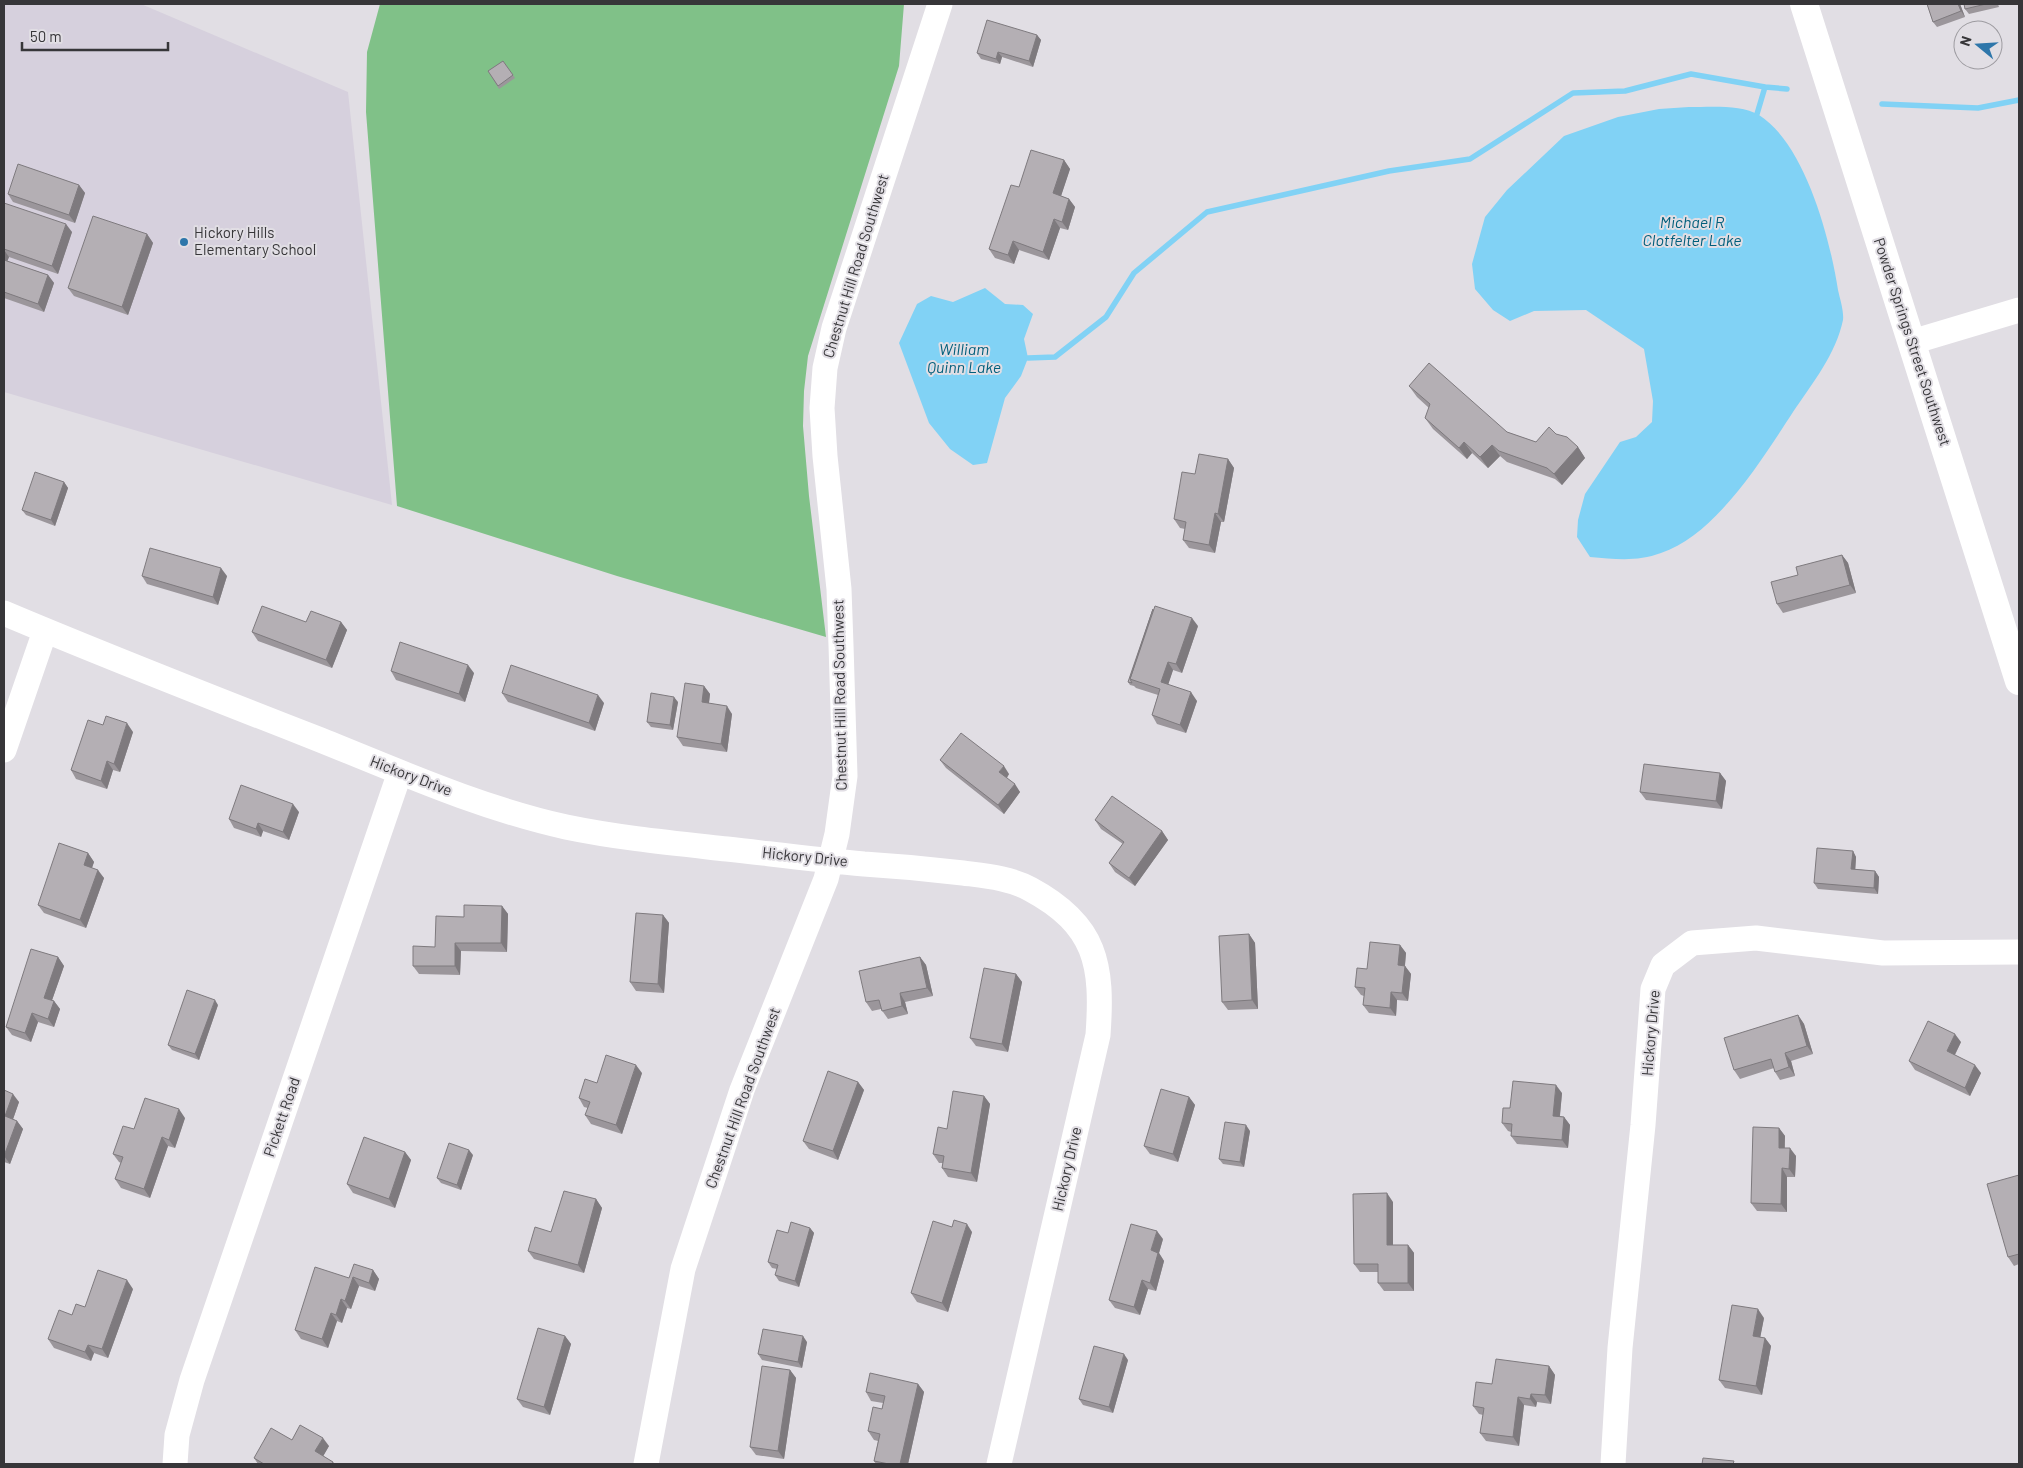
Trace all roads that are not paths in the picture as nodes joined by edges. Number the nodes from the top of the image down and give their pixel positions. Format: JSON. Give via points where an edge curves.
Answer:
{"nodes":[{"id":1,"x":940,"y":4,"type":"edge"},
{"id":2,"x":1804,"y":4,"type":"edge"},
{"id":3,"x":2019,"y":310,"type":"edge"},
{"id":4,"x":1912,"y":342,"type":"junction"},
{"id":5,"x":4,"y":614,"type":"edge"},
{"id":6,"x":45,"y":631,"type":"junction"},
{"id":7,"x":2019,"y":681,"type":"edge"},
{"id":8,"x":4,"y":750,"type":"edge"},
{"id":9,"x":400,"y":772,"type":"junction"},
{"id":10,"x":832,"y":860,"type":"junction"},
{"id":11,"x":2019,"y":952,"type":"edge"},
{"id":12,"x":175,"y":1464,"type":"edge"},
{"id":13,"x":646,"y":1464,"type":"edge"},
{"id":14,"x":999,"y":1464,"type":"edge"},
{"id":15,"x":1613,"y":1464,"type":"edge"}],
"edges":[{"from":1,"to":10,"type":"street","name":"Chestnut Hill Road Southwest","via":[[834,328],[825,368],[822,408],[839,589],[845,776]]},
{"from":2,"to":4,"type":"main road","name":"Powder Springs Street Southwest"},
{"from":3,"to":4,"type":"street"},
{"from":4,"to":7,"type":"main road","name":"Powder Springs Street Southwest"},
{"from":5,"to":6,"type":"street","name":"Hickory Drive"},
{"from":6,"to":8,"type":"street"},
{"from":6,"to":9,"type":"street","name":"Hickory Drive"},
{"from":9,"to":10,"type":"street","name":"Hickory Drive","via":[[504,810],[560,826],[607,835]]},
{"from":9,"to":12,"type":"street","name":"Pickett Road","via":[[192,1380],[177,1435]]},
{"from":10,"to":13,"type":"street","name":"Chestnut Hill Road Southwest","via":[[742,1090],[683,1269]]},
{"from":10,"to":14,"type":"street","name":"Hickory Drive","via":[[986,876],[1026,887],[1052,902],[1092,946],[1098,970],[1098,1035]]},
{"from":11,"to":15,"type":"street","name":"Hickory Drive","via":[[1883,953],[1756,938],[1692,944],[1663,965],[1653,989],[1620,1348]]}]}
